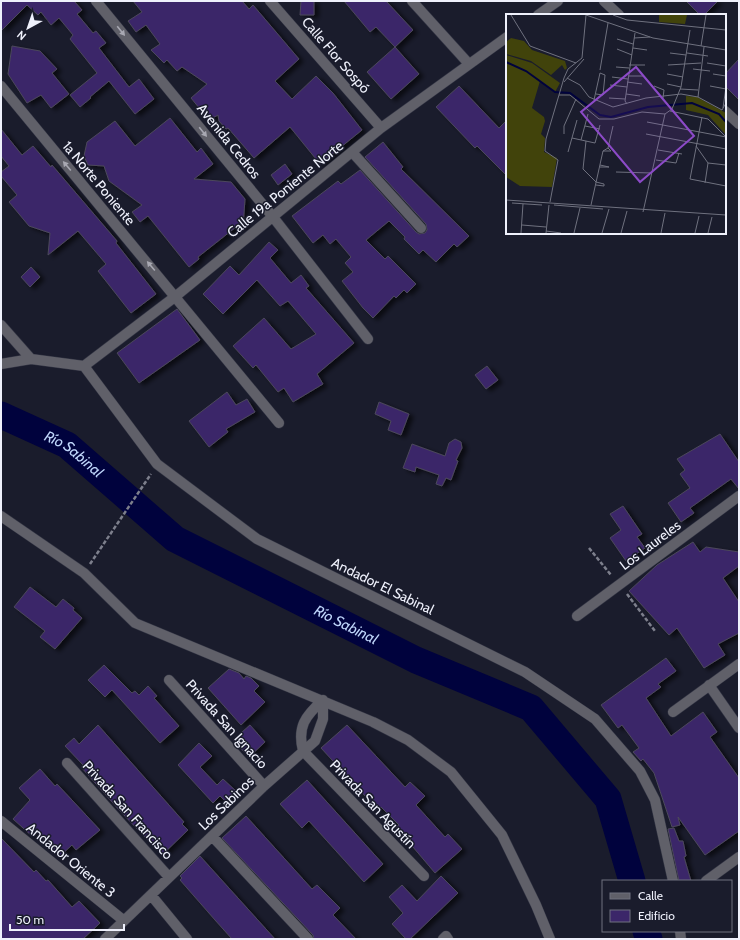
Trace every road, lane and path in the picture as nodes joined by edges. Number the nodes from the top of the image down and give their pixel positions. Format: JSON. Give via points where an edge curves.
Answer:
{"nodes":[{"id":1,"x":96,"y":1,"type":"edge"},
{"id":2,"x":270,"y":1,"type":"edge"},
{"id":3,"x":412,"y":1,"type":"edge"},
{"id":4,"x":558,"y":1,"type":"edge"},
{"id":5,"x":604,"y":1,"type":"edge"},
{"id":6,"x":539,"y":14,"type":"edge"},
{"id":7,"x":618,"y":14,"type":"edge"},
{"id":8,"x":506,"y":38,"type":"edge"},
{"id":9,"x":469,"y":64,"type":"junction"},
{"id":10,"x":1,"y":86,"type":"edge"},
{"id":11,"x":726,"y":112,"type":"edge"},
{"id":12,"x":739,"y":124,"type":"edge"},
{"id":13,"x":381,"y":128,"type":"junction"},
{"id":14,"x":352,"y":152,"type":"junction"},
{"id":15,"x":272,"y":216,"type":"junction"},
{"id":16,"x":421,"y":228,"type":"dead end"},
{"id":17,"x":176,"y":296,"type":"junction"},
{"id":18,"x":1,"y":325,"type":"edge"},
{"id":19,"x":368,"y":339,"type":"dead end"},
{"id":20,"x":31,"y":359,"type":"junction"},
{"id":21,"x":1,"y":364,"type":"edge"},
{"id":22,"x":84,"y":366,"type":"junction"},
{"id":23,"x":279,"y":423,"type":"dead end"},
{"id":24,"x":149,"y":477,"type":"dead end"},
{"id":25,"x":739,"y":496,"type":"edge"},
{"id":26,"x":1,"y":516,"type":"edge"},
{"id":27,"x":98,"y":552,"type":"dead end"},
{"id":28,"x":577,"y":616,"type":"dead end"},
{"id":29,"x":739,"y":664,"type":"edge"},
{"id":30,"x":169,"y":680,"type":"dead end"},
{"id":31,"x":709,"y":685,"type":"junction"},
{"id":32,"x":322,"y":700,"type":"junction"},
{"id":33,"x":673,"y":712,"type":"dead end"},
{"id":34,"x":739,"y":728,"type":"edge"},
{"id":35,"x":303,"y":751,"type":"junction"},
{"id":36,"x":66,"y":763,"type":"dead end"},
{"id":37,"x":264,"y":786,"type":"junction"},
{"id":38,"x":1,"y":821,"type":"edge"},
{"id":39,"x":212,"y":836,"type":"junction"},
{"id":40,"x":739,"y":857,"type":"edge"},
{"id":41,"x":168,"y":876,"type":"junction"},
{"id":42,"x":424,"y":876,"type":"dead end"},
{"id":43,"x":673,"y":880,"type":"edge"},
{"id":44,"x":707,"y":880,"type":"edge"},
{"id":45,"x":151,"y":895,"type":"junction"},
{"id":46,"x":123,"y":920,"type":"junction"},
{"id":47,"x":105,"y":939,"type":"edge"},
{"id":48,"x":187,"y":939,"type":"edge"},
{"id":49,"x":308,"y":939,"type":"edge"},
{"id":50,"x":443,"y":939,"type":"edge"},
{"id":51,"x":448,"y":939,"type":"edge"},
{"id":52,"x":550,"y":939,"type":"edge"}],
"edges":[{"from":1,"to":15,"type":"street","name":"Avenida Cedros","one_way":true},
{"from":2,"to":13,"type":"street","name":"Calle Flor Sospó"},
{"from":3,"to":9,"type":"street"},
{"from":4,"to":6,"type":"street"},
{"from":5,"to":7,"type":"street"},
{"from":8,"to":9,"type":"street","name":"Calle 19a Poniente Norte"},
{"from":9,"to":13,"type":"street","name":"Calle 19a Poniente Norte"},
{"from":17,"to":10,"type":"street","name":"1a Norte Poniente","one_way":true},
{"from":11,"to":12,"type":"street"},
{"from":13,"to":14,"type":"street","name":"Calle 19a Poniente Norte"},
{"from":14,"to":15,"type":"street","name":"Calle 19a Poniente Norte"},
{"from":14,"to":16,"type":"street"},
{"from":15,"to":17,"type":"street","name":"Calle 19a Poniente Norte"},
{"from":15,"to":19,"type":"street","name":"Avenida Cedros"},
{"from":17,"to":22,"type":"street","name":"Calle 19a Poniente Norte"},
{"from":17,"to":23,"type":"street","name":"1a Norte Poniente"},
{"from":18,"to":20,"type":"street"},
{"from":20,"to":21,"type":"street"},
{"from":20,"to":22,"type":"street"},
{"from":22,"to":43,"type":"street","name":"Andador El Sabinal","via":[[157,464],[257,539],[525,672],[595,719],[640,771],[655,800]]},
{"from":24,"to":27,"type":"path"},
{"from":25,"to":28,"type":"street","name":"Los Laureles"},
{"from":26,"to":32,"type":"street","via":[[84,572],[135,623]]},
{"from":29,"to":31,"type":"street"},
{"from":30,"to":37,"type":"street","name":"Privada San Ignacio"},
{"from":31,"to":33,"type":"street"},
{"from":31,"to":34,"type":"street"},
{"from":32,"to":35,"type":"street","name":"Los Sabinos","via":[[324,719],[315,741]]},
{"from":32,"to":35,"type":"street","via":[[307,714],[299,736]]},
{"from":32,"to":52,"type":"street","via":[[408,740],[451,772],[502,835]]},
{"from":35,"to":37,"type":"street","name":"Los Sabinos"},
{"from":35,"to":42,"type":"street","name":"Privada San Agustín"},
{"from":36,"to":41,"type":"street","name":"Privada San Francisco"},
{"from":37,"to":39,"type":"street","name":"Los Sabinos"},
{"from":38,"to":46,"type":"street","name":"Andador Oriente 3"},
{"from":39,"to":41,"type":"street","name":"Los Sabinos"},
{"from":39,"to":49,"type":"street"},
{"from":40,"to":44,"type":"street"},
{"from":41,"to":45,"type":"street","name":"Los Sabinos"},
{"from":45,"to":46,"type":"street","name":"Los Sabinos"},
{"from":45,"to":48,"type":"street"},
{"from":46,"to":47,"type":"street","name":"Los Sabinos"},
{"from":50,"to":51,"type":"street","via":[[446,936]]}]}
